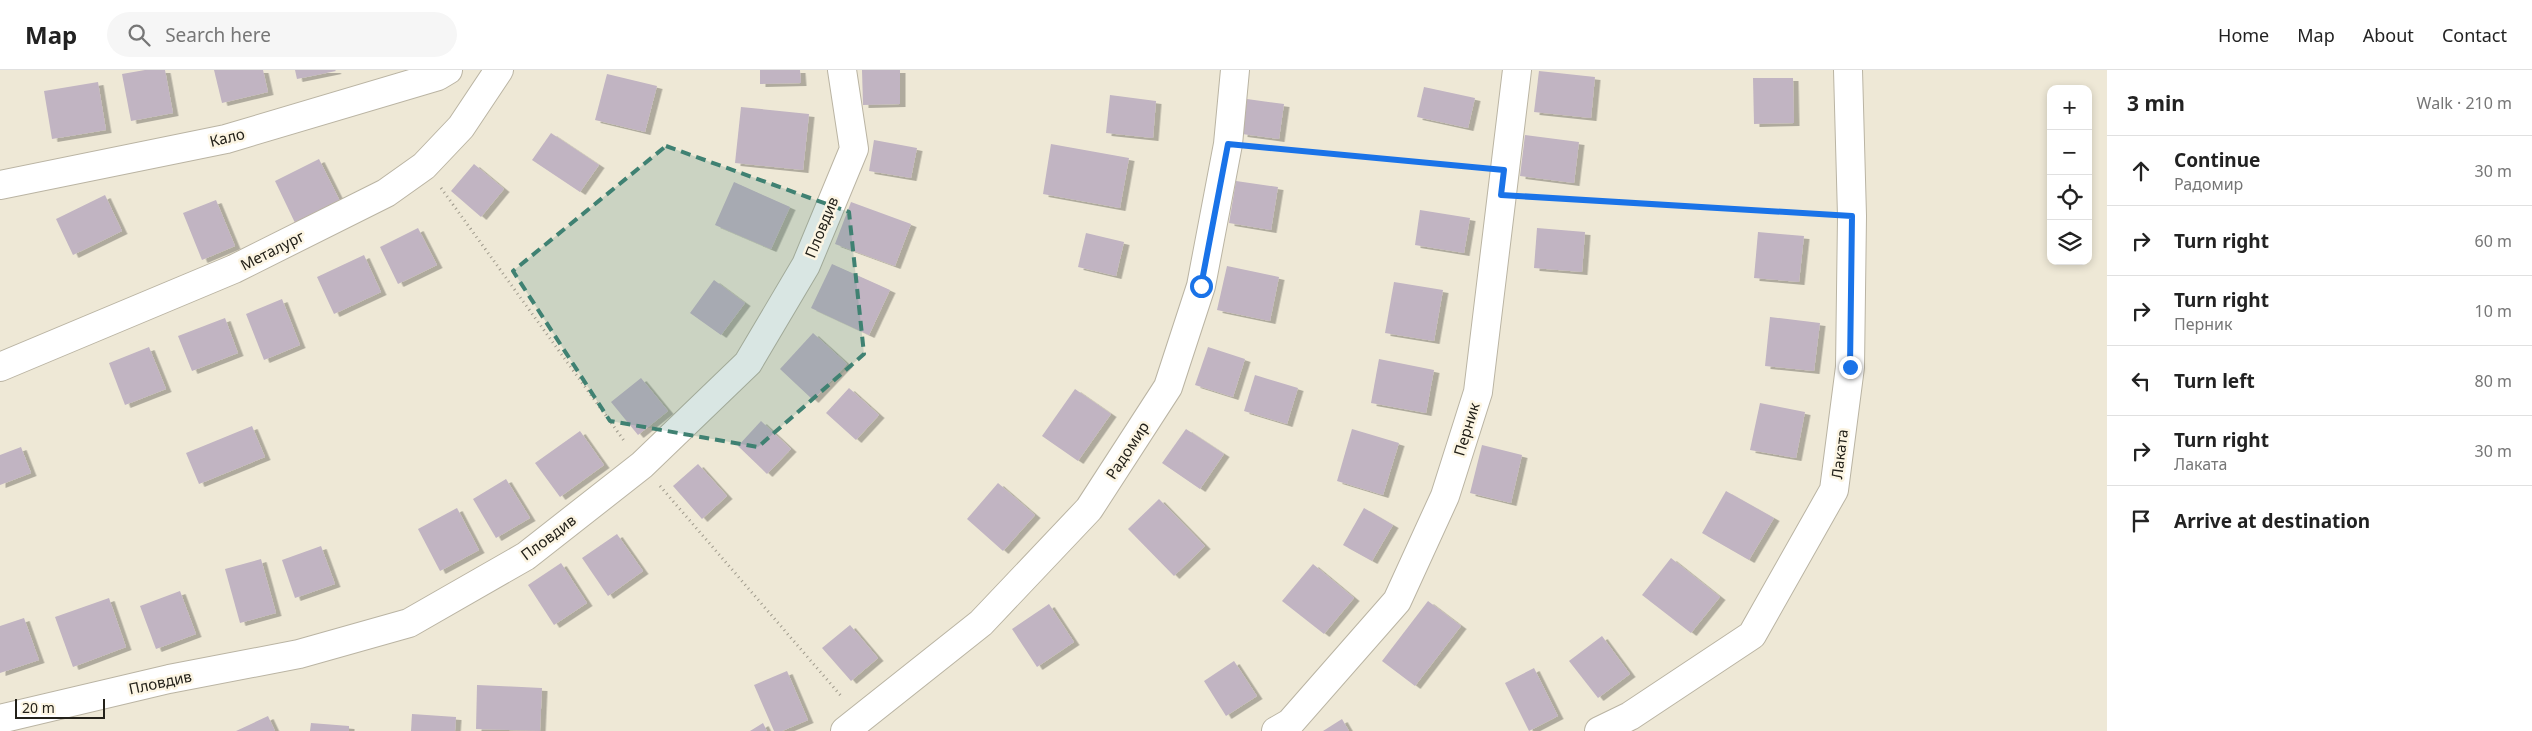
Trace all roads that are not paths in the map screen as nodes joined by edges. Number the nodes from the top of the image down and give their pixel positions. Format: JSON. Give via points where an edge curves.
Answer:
{"nodes":[{"id":1,"x":448,"y":70,"type":"edge"},
{"id":2,"x":499,"y":70,"type":"edge"},
{"id":3,"x":842,"y":70,"type":"edge"},
{"id":4,"x":1235,"y":70,"type":"edge"},
{"id":5,"x":1518,"y":70,"type":"edge"},
{"id":6,"x":1848,"y":70,"type":"edge"},
{"id":7,"x":0,"y":185,"type":"edge"},
{"id":8,"x":0,"y":367,"type":"edge"},
{"id":9,"x":0,"y":719,"type":"edge"},
{"id":10,"x":845,"y":731,"type":"edge"},
{"id":11,"x":1276,"y":731,"type":"edge"},
{"id":12,"x":1598,"y":731,"type":"edge"}],
"edges":[{"from":1,"to":7,"type":"street","name":"Кало","via":[[438,76],[226,139]]},
{"from":2,"to":8,"type":"street","name":"Металург","via":[[461,127],[424,166],[386,193],[234,269]]},
{"from":3,"to":9,"type":"street","name":"Пловдив","via":[[854,149],[806,265],[748,363],[642,465],[526,556],[409,623],[299,654],[169,679]]},
{"from":4,"to":10,"type":"street","name":"Радомир","via":[[1228,144],[1201,286],[1168,387],[1089,509],[981,623]]},
{"from":5,"to":11,"type":"street","name":"Перник","via":[[1478,392],[1445,496],[1398,601],[1290,723]]},
{"from":6,"to":12,"type":"street","name":"Лаката","via":[[1852,216],[1850,367],[1834,490],[1752,635],[1630,716]]}]}
